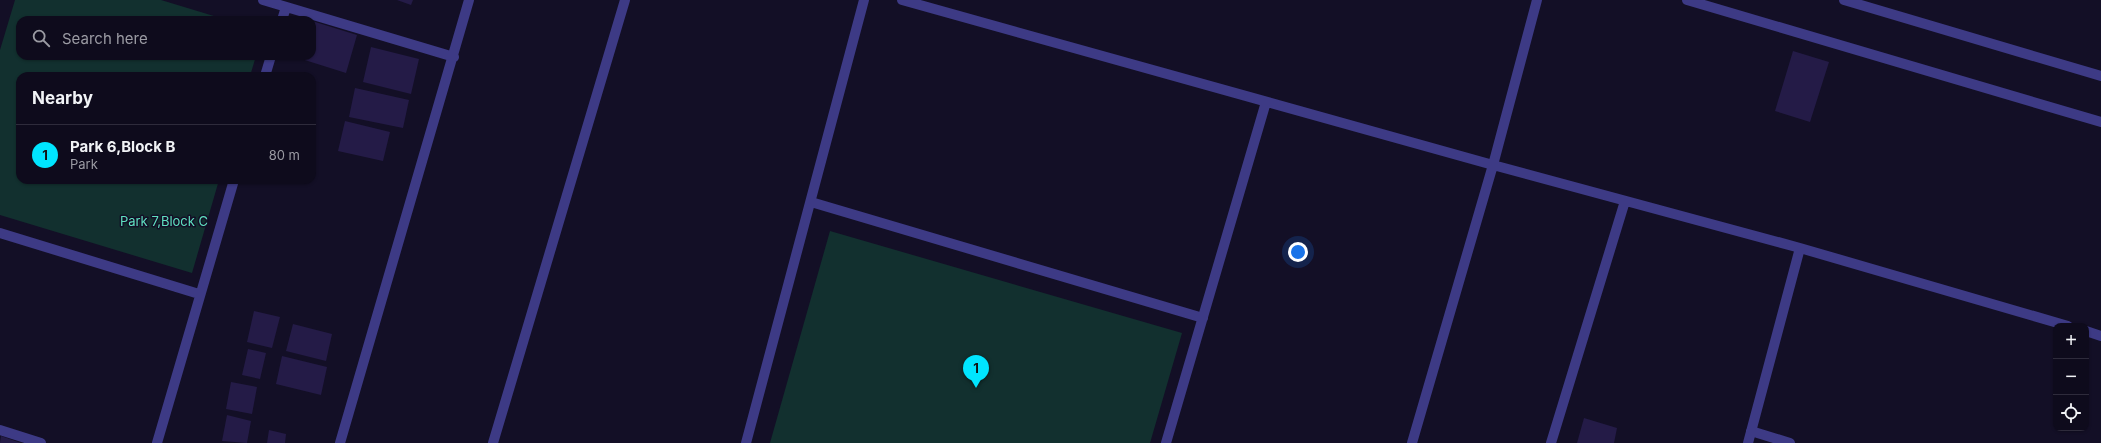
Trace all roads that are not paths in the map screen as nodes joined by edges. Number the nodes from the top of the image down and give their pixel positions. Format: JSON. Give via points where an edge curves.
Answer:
{"nodes":[{"id":1,"x":263,"y":0,"type":"edge"},
{"id":2,"x":469,"y":0,"type":"edge"},
{"id":3,"x":625,"y":0,"type":"edge"},
{"id":4,"x":864,"y":0,"type":"edge"},
{"id":5,"x":902,"y":0,"type":"edge"},
{"id":6,"x":1537,"y":0,"type":"edge"},
{"id":7,"x":1687,"y":0,"type":"edge"},
{"id":8,"x":1844,"y":0,"type":"edge"},
{"id":9,"x":286,"y":7,"type":"junction"},
{"id":10,"x":283,"y":16,"type":"edge"},
{"id":11,"x":454,"y":57,"type":"junction"},
{"id":12,"x":270,"y":60,"type":"edge"},
{"id":13,"x":266,"y":72,"type":"edge"},
{"id":14,"x":2101,"y":76,"type":"edge"},
{"id":15,"x":1266,"y":102,"type":"junction"},
{"id":16,"x":2101,"y":122,"type":"edge"},
{"id":17,"x":1493,"y":166,"type":"junction"},
{"id":18,"x":233,"y":184,"type":"edge"},
{"id":19,"x":1625,"y":201,"type":"junction"},
{"id":20,"x":811,"y":202,"type":"junction"},
{"id":21,"x":0,"y":233,"type":"edge"},
{"id":22,"x":1800,"y":248,"type":"junction"},
{"id":23,"x":199,"y":294,"type":"junction"},
{"id":24,"x":1203,"y":318,"type":"junction"},
{"id":25,"x":2058,"y":323,"type":"edge"},
{"id":26,"x":2089,"y":332,"type":"edge"},
{"id":27,"x":2101,"y":336,"type":"edge"},
{"id":28,"x":0,"y":430,"type":"edge"},
{"id":29,"x":1751,"y":431,"type":"junction"},
{"id":30,"x":41,"y":443,"type":"edge"},
{"id":31,"x":157,"y":443,"type":"edge"},
{"id":32,"x":340,"y":443,"type":"edge"},
{"id":33,"x":493,"y":443,"type":"edge"},
{"id":34,"x":746,"y":443,"type":"edge"},
{"id":35,"x":1166,"y":443,"type":"edge"},
{"id":36,"x":1412,"y":443,"type":"edge"},
{"id":37,"x":1551,"y":443,"type":"edge"},
{"id":38,"x":1748,"y":443,"type":"edge"},
{"id":39,"x":1790,"y":443,"type":"edge"}],
"edges":[{"from":1,"to":9,"type":"street"},
{"from":2,"to":11,"type":"street"},
{"from":3,"to":33,"type":"street"},
{"from":4,"to":20,"type":"street"},
{"from":5,"to":15,"type":"street"},
{"from":6,"to":17,"type":"street"},
{"from":7,"to":16,"type":"street"},
{"from":8,"to":14,"type":"street"},
{"from":9,"to":10,"type":"street"},
{"from":9,"to":11,"type":"street"},
{"from":11,"to":32,"type":"street"},
{"from":12,"to":13,"type":"street"},
{"from":15,"to":17,"type":"street"},
{"from":15,"to":24,"type":"street"},
{"from":17,"to":19,"type":"street"},
{"from":17,"to":36,"type":"street"},
{"from":18,"to":23,"type":"street"},
{"from":19,"to":22,"type":"street"},
{"from":19,"to":37,"type":"street"},
{"from":20,"to":24,"type":"street"},
{"from":20,"to":34,"type":"street"},
{"from":21,"to":23,"type":"street"},
{"from":22,"to":25,"type":"street"},
{"from":22,"to":29,"type":"street"},
{"from":23,"to":31,"type":"street"},
{"from":24,"to":35,"type":"street"},
{"from":26,"to":27,"type":"street"},
{"from":28,"to":30,"type":"street"},
{"from":29,"to":38,"type":"street"},
{"from":29,"to":39,"type":"street"}]}
